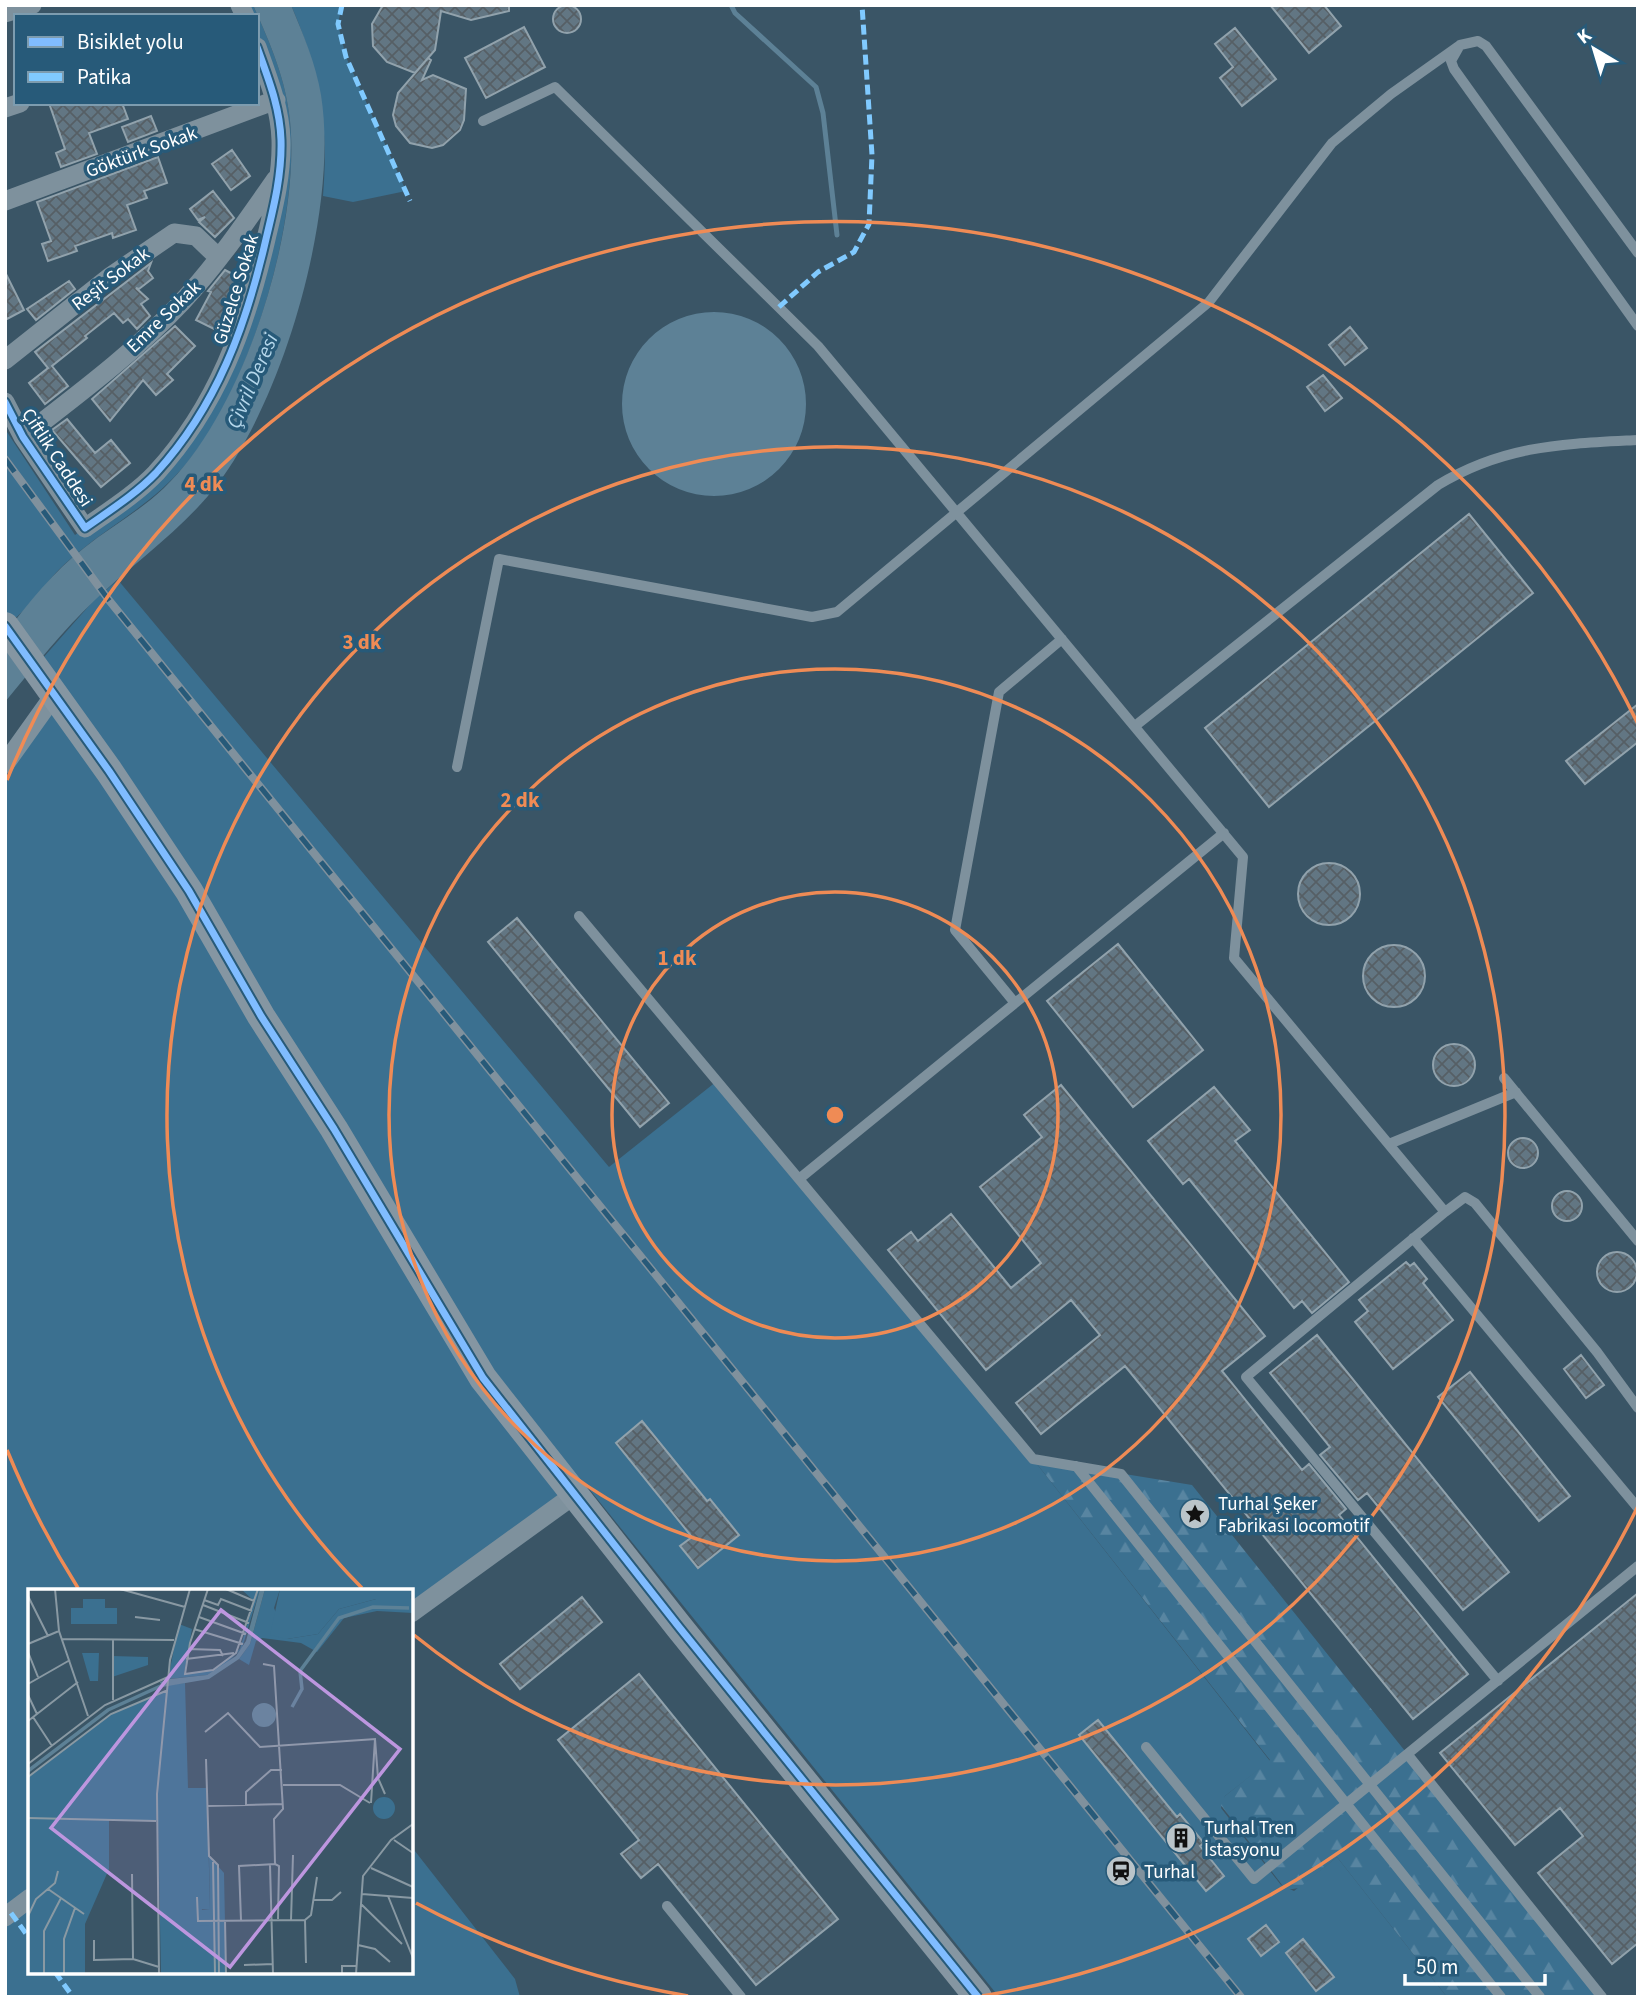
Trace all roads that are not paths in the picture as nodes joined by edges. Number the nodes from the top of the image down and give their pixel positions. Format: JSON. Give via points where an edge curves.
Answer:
{"nodes":[{"id":1,"x":32,"y":5,"type":"edge"},
{"id":2,"x":5,"y":13,"type":"edge"},
{"id":3,"x":1460,"y":45,"type":"junction"},
{"id":4,"x":259,"y":53,"type":"edge"},
{"id":5,"x":1454,"y":69,"type":"junction"},
{"id":6,"x":1391,"y":94,"type":"junction"},
{"id":7,"x":276,"y":100,"type":"junction"},
{"id":8,"x":483,"y":121,"type":"dead end"},
{"id":9,"x":280,"y":174,"type":"junction"},
{"id":10,"x":5,"y":201,"type":"edge"},
{"id":11,"x":1638,"y":253,"type":"edge"},
{"id":12,"x":219,"y":258,"type":"junction"},
{"id":13,"x":1638,"y":326,"type":"edge"},
{"id":14,"x":5,"y":360,"type":"edge"},
{"id":15,"x":5,"y":402,"type":"edge"},
{"id":16,"x":23,"y":437,"type":"junction"},
{"id":17,"x":1638,"y":440,"type":"edge"},
{"id":18,"x":957,"y":512,"type":"junction"},
{"id":19,"x":85,"y":528,"type":"joint"},
{"id":20,"x":7,"y":628,"type":"edge"},
{"id":21,"x":1062,"y":639,"type":"junction"},
{"id":22,"x":49,"y":686,"type":"junction"},
{"id":23,"x":1135,"y":726,"type":"junction"},
{"id":24,"x":5,"y":764,"type":"edge"},
{"id":25,"x":457,"y":767,"type":"dead end"},
{"id":26,"x":1224,"y":833,"type":"junction"},
{"id":27,"x":189,"y":891,"type":"junction"},
{"id":28,"x":579,"y":916,"type":"dead end"},
{"id":29,"x":1014,"y":1003,"type":"junction"},
{"id":30,"x":1504,"y":1078,"type":"dead end"},
{"id":31,"x":1516,"y":1092,"type":"junction"},
{"id":32,"x":1388,"y":1144,"type":"junction"},
{"id":33,"x":799,"y":1179,"type":"junction"},
{"id":34,"x":1445,"y":1212,"type":"junction"},
{"id":35,"x":1413,"y":1238,"type":"junction"},
{"id":36,"x":1638,"y":1241,"type":"edge"},
{"id":37,"x":1638,"y":1408,"type":"edge"},
{"id":38,"x":1076,"y":1466,"type":"junction"},
{"id":39,"x":574,"y":1495,"type":"junction"},
{"id":40,"x":1638,"y":1508,"type":"edge"},
{"id":41,"x":1638,"y":1566,"type":"edge"},
{"id":42,"x":413,"y":1613,"type":"edge"},
{"id":43,"x":1498,"y":1681,"type":"junction"},
{"id":44,"x":1146,"y":1747,"type":"dead end"},
{"id":45,"x":1408,"y":1755,"type":"junction"},
{"id":46,"x":1370,"y":1785,"type":"junction"},
{"id":47,"x":1347,"y":1804,"type":"junction"},
{"id":48,"x":28,"y":1900,"type":"edge"},
{"id":49,"x":667,"y":1906,"type":"dead end"},
{"id":50,"x":5,"y":1917,"type":"edge"},
{"id":51,"x":741,"y":1997,"type":"edge"},
{"id":52,"x":978,"y":1997,"type":"edge"},
{"id":53,"x":999,"y":1997,"type":"edge"},
{"id":54,"x":1501,"y":1997,"type":"edge"},
{"id":55,"x":1540,"y":1997,"type":"edge"},
{"id":56,"x":1602,"y":1997,"type":"edge"}],
"edges":[{"from":1,"to":2,"type":"street"},
{"from":3,"to":5,"type":"lane","via":[[1451,61]]},
{"from":3,"to":6,"type":"lane"},
{"from":3,"to":11,"type":"lane","via":[[1478,41],[1486,46]]},
{"from":4,"to":7,"type":"street","name":"Güzelce Sokak"},
{"from":5,"to":6,"type":"lane","via":[[1432,70]]},
{"from":5,"to":13,"type":"lane"},
{"from":6,"to":18,"type":"lane","via":[[1332,144],[1209,302]]},
{"from":7,"to":9,"type":"street","name":"Güzelce Sokak"},
{"from":7,"to":10,"type":"street","name":"Göktürk Sokak"},
{"from":8,"to":18,"type":"lane","via":[[555,88],[818,346]]},
{"from":9,"to":12,"type":"street","name":"Emre Sokak"},
{"from":9,"to":19,"type":"street","name":"Güzelce Sokak","via":[[253,296],[221,380],[155,475]]},
{"from":12,"to":14,"type":"street","name":"Reşit Sokak","via":[[196,236],[174,233]]},
{"from":12,"to":16,"type":"street","name":"Emre Sokak","via":[[157,325]]},
{"from":15,"to":16,"type":"street","name":"Çiftlik Caddesi"},
{"from":16,"to":19,"type":"street","name":"Çiftlik Caddesi"},
{"from":17,"to":23,"type":"lane","via":[[1535,447],[1460,472]]},
{"from":18,"to":21,"type":"lane"},
{"from":18,"to":25,"type":"lane","via":[[837,612],[824,616],[499,559]]},
{"from":20,"to":22,"type":"street"},
{"from":21,"to":23,"type":"lane"},
{"from":21,"to":29,"type":"lane","via":[[999,691],[955,930]]},
{"from":22,"to":24,"type":"street"},
{"from":22,"to":27,"type":"street"},
{"from":23,"to":26,"type":"lane"},
{"from":26,"to":29,"type":"lane"},
{"from":26,"to":32,"type":"lane","via":[[1244,857],[1234,958]]},
{"from":27,"to":39,"type":"street","via":[[457,1338]]},
{"from":27,"to":53,"type":"street","via":[[236,951],[348,1121],[496,1368]]},
{"from":28,"to":33,"type":"lane"},
{"from":29,"to":33,"type":"lane"},
{"from":30,"to":31,"type":"lane"},
{"from":31,"to":32,"type":"lane"},
{"from":31,"to":36,"type":"lane"},
{"from":32,"to":34,"type":"lane"},
{"from":33,"to":38,"type":"lane","via":[[1033,1459]]},
{"from":34,"to":35,"type":"lane"},
{"from":34,"to":37,"type":"lane","via":[[1465,1197],[1475,1203]]},
{"from":35,"to":40,"type":"lane"},
{"from":35,"to":43,"type":"lane","via":[[1246,1377]]},
{"from":38,"to":46,"type":"lane","via":[[1121,1474]]},
{"from":38,"to":47,"type":"lane"},
{"from":39,"to":42,"type":"street"},
{"from":39,"to":52,"type":"street"},
{"from":41,"to":43,"type":"lane"},
{"from":43,"to":45,"type":"lane"},
{"from":44,"to":47,"type":"lane","via":[[1254,1879]]},
{"from":45,"to":46,"type":"lane"},
{"from":45,"to":56,"type":"lane"},
{"from":46,"to":47,"type":"lane"},
{"from":46,"to":55,"type":"lane"},
{"from":47,"to":54,"type":"lane"},
{"from":48,"to":50,"type":"street"},
{"from":49,"to":51,"type":"lane"}]}
